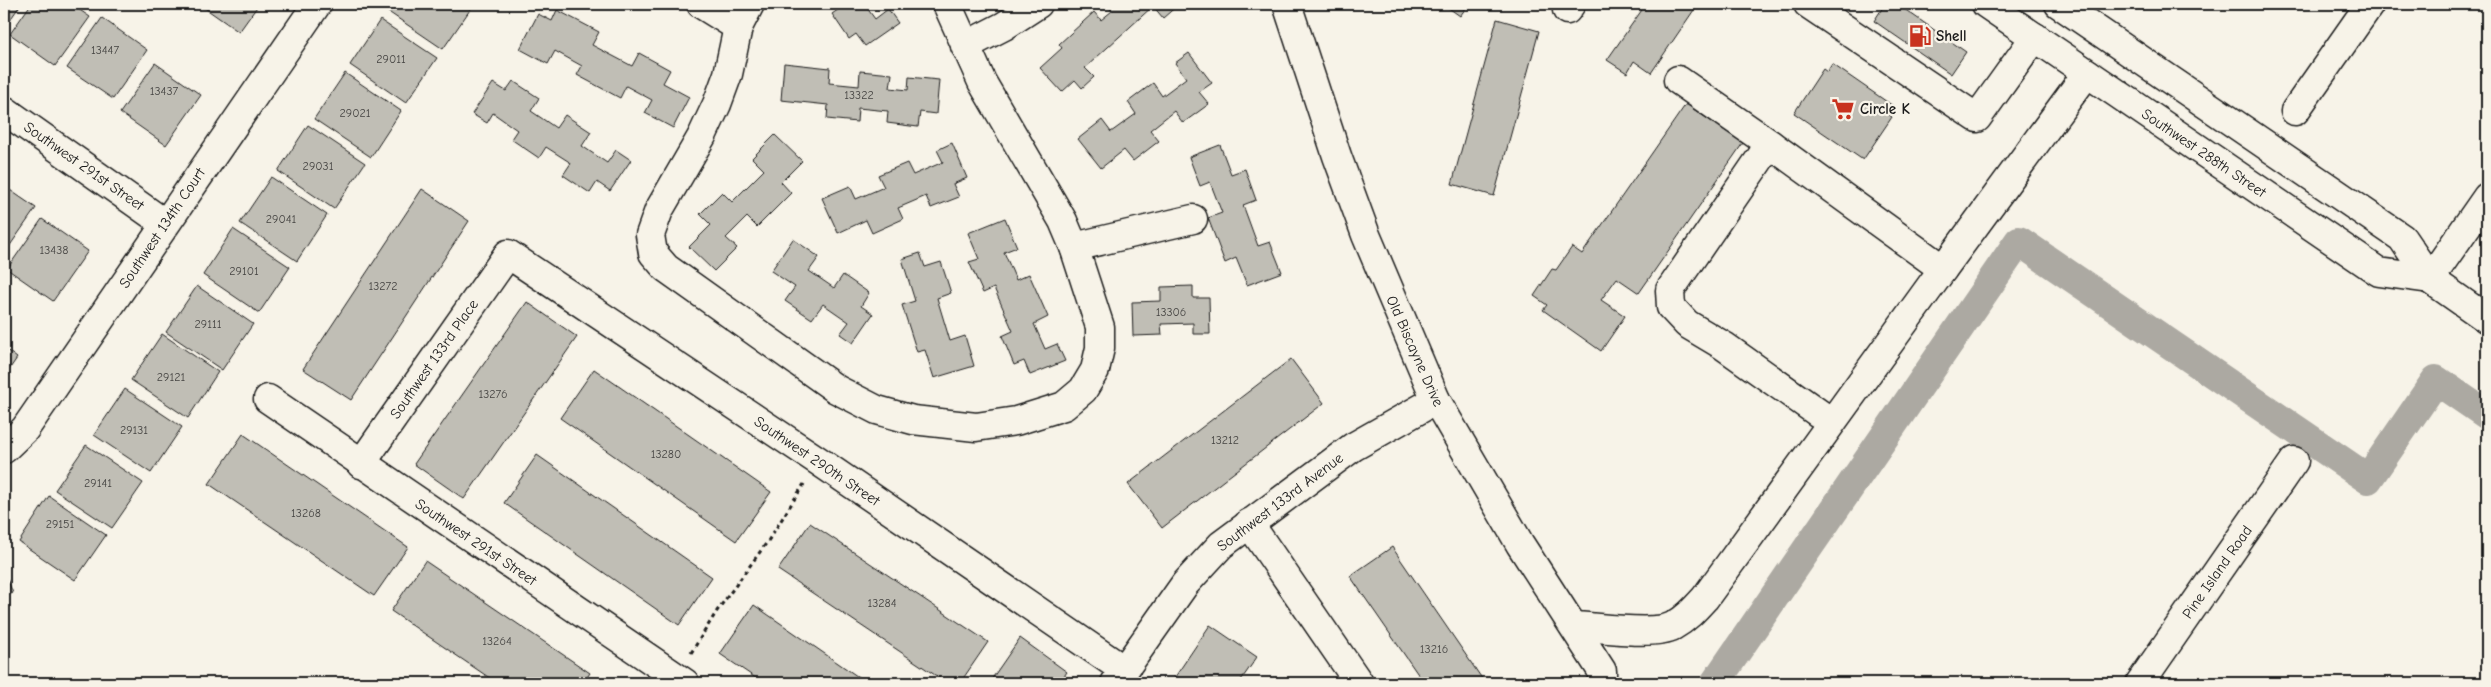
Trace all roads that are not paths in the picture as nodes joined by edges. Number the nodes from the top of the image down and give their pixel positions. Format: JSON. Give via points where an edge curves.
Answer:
{"nodes":[{"id":1,"x":316,"y":4,"type":"edge"},
{"id":2,"x":701,"y":4,"type":"edge"},
{"id":3,"x":947,"y":4,"type":"edge"},
{"id":4,"x":1038,"y":4,"type":"edge"},
{"id":5,"x":1287,"y":4,"type":"edge"},
{"id":6,"x":1808,"y":4,"type":"edge"},
{"id":7,"x":1986,"y":4,"type":"edge"},
{"id":8,"x":2059,"y":4,"type":"edge"},
{"id":9,"x":2370,"y":4,"type":"edge"},
{"id":10,"x":744,"y":15,"type":"edge"},
{"id":11,"x":2035,"y":37,"type":"junction"},
{"id":12,"x":965,"y":46,"type":"junction"},
{"id":13,"x":2087,"y":73,"type":"junction"},
{"id":14,"x":1678,"y":80,"type":"dead end"},
{"id":15,"x":4,"y":110,"type":"edge"},
{"id":16,"x":2295,"y":110,"type":"dead end"},
{"id":17,"x":1770,"y":144,"type":"junction"},
{"id":18,"x":2487,"y":197,"type":"edge"},
{"id":19,"x":1193,"y":219,"type":"dead end"},
{"id":20,"x":164,"y":223,"type":"junction"},
{"id":21,"x":1074,"y":247,"type":"junction"},
{"id":22,"x":508,"y":254,"type":"joint"},
{"id":23,"x":1943,"y":269,"type":"junction"},
{"id":24,"x":2430,"y":280,"type":"junction"},
{"id":25,"x":2487,"y":318,"type":"edge"},
{"id":26,"x":268,"y":399,"type":"dead end"},
{"id":27,"x":1436,"y":400,"type":"junction"},
{"id":28,"x":1831,"y":422,"type":"junction"},
{"id":29,"x":4,"y":449,"type":"edge"},
{"id":30,"x":2294,"y":461,"type":"dead end"},
{"id":31,"x":361,"y":464,"type":"junction"},
{"id":32,"x":1249,"y":523,"type":"junction"},
{"id":33,"x":1574,"y":626,"type":"junction"},
{"id":34,"x":1119,"y":677,"type":"edge"},
{"id":35,"x":1602,"y":677,"type":"edge"},
{"id":36,"x":685,"y":683,"type":"edge"},
{"id":37,"x":1359,"y":683,"type":"edge"},
{"id":38,"x":2140,"y":683,"type":"edge"}],
"edges":[{"from":1,"to":20,"type":"street","name":"Southwest 134th Court"},
{"from":2,"to":10,"type":"street"},
{"from":3,"to":12,"type":"street"},
{"from":4,"to":12,"type":"street"},
{"from":5,"to":27,"type":"street","name":"Old Biscayne Drive","via":[[1366,235]]},
{"from":6,"to":11,"type":"street","via":[[1977,118]]},
{"from":7,"to":11,"type":"street","name":"Southwest 288th Street"},
{"from":8,"to":24,"type":"street","name":"Southwest 288th Street","via":[[2402,238]]},
{"from":9,"to":16,"type":"street"},
{"from":10,"to":21,"type":"street","via":[[717,104],[659,210],[650,235],[653,253],[666,268],[836,389],[878,410],[913,420],[957,426],[976,427],[1016,421],[1064,406],[1083,390],[1095,370],[1100,348],[1100,327]]},
{"from":11,"to":13,"type":"street","name":"Southwest 288th Street"},
{"from":12,"to":21,"type":"street","via":[[1014,139],[1063,221]]},
{"from":13,"to":23,"type":"street"},
{"from":13,"to":24,"type":"street","name":"Southwest 288th Street","via":[[2379,272]]},
{"from":14,"to":17,"type":"street"},
{"from":15,"to":20,"type":"street","name":"Southwest 291st Street"},
{"from":17,"to":23,"type":"street"},
{"from":17,"to":28,"type":"street","via":[[1670,290],[1671,307],[1687,324],[1724,346]]},
{"from":18,"to":24,"type":"street"},
{"from":19,"to":21,"type":"street"},
{"from":20,"to":29,"type":"street","name":"Southwest 134th Court","via":[[25,429]]},
{"from":22,"to":31,"type":"street","name":"Southwest 133rd Place"},
{"from":22,"to":34,"type":"street","name":"Southwest 290th Street","via":[[817,460]]},
{"from":23,"to":28,"type":"street"},
{"from":24,"to":25,"type":"street","name":"Southwest 288th Street"},
{"from":26,"to":31,"type":"street","name":"Southwest 291st Street"},
{"from":27,"to":32,"type":"street","name":"Southwest 133rd Avenue","via":[[1353,447]]},
{"from":27,"to":33,"type":"street","name":"Old Biscayne Drive","via":[[1520,544]]},
{"from":28,"to":33,"type":"street","via":[[1688,616],[1672,627],[1656,631]]},
{"from":30,"to":38,"type":"street","name":"Pine Island Road"},
{"from":31,"to":36,"type":"street","name":"Southwest 291st Street"},
{"from":32,"to":34,"type":"street","name":"Southwest 133rd Avenue","via":[[1221,545],[1185,584]]},
{"from":32,"to":37,"type":"street"},
{"from":33,"to":35,"type":"street","name":"Old Biscayne Drive"}]}
